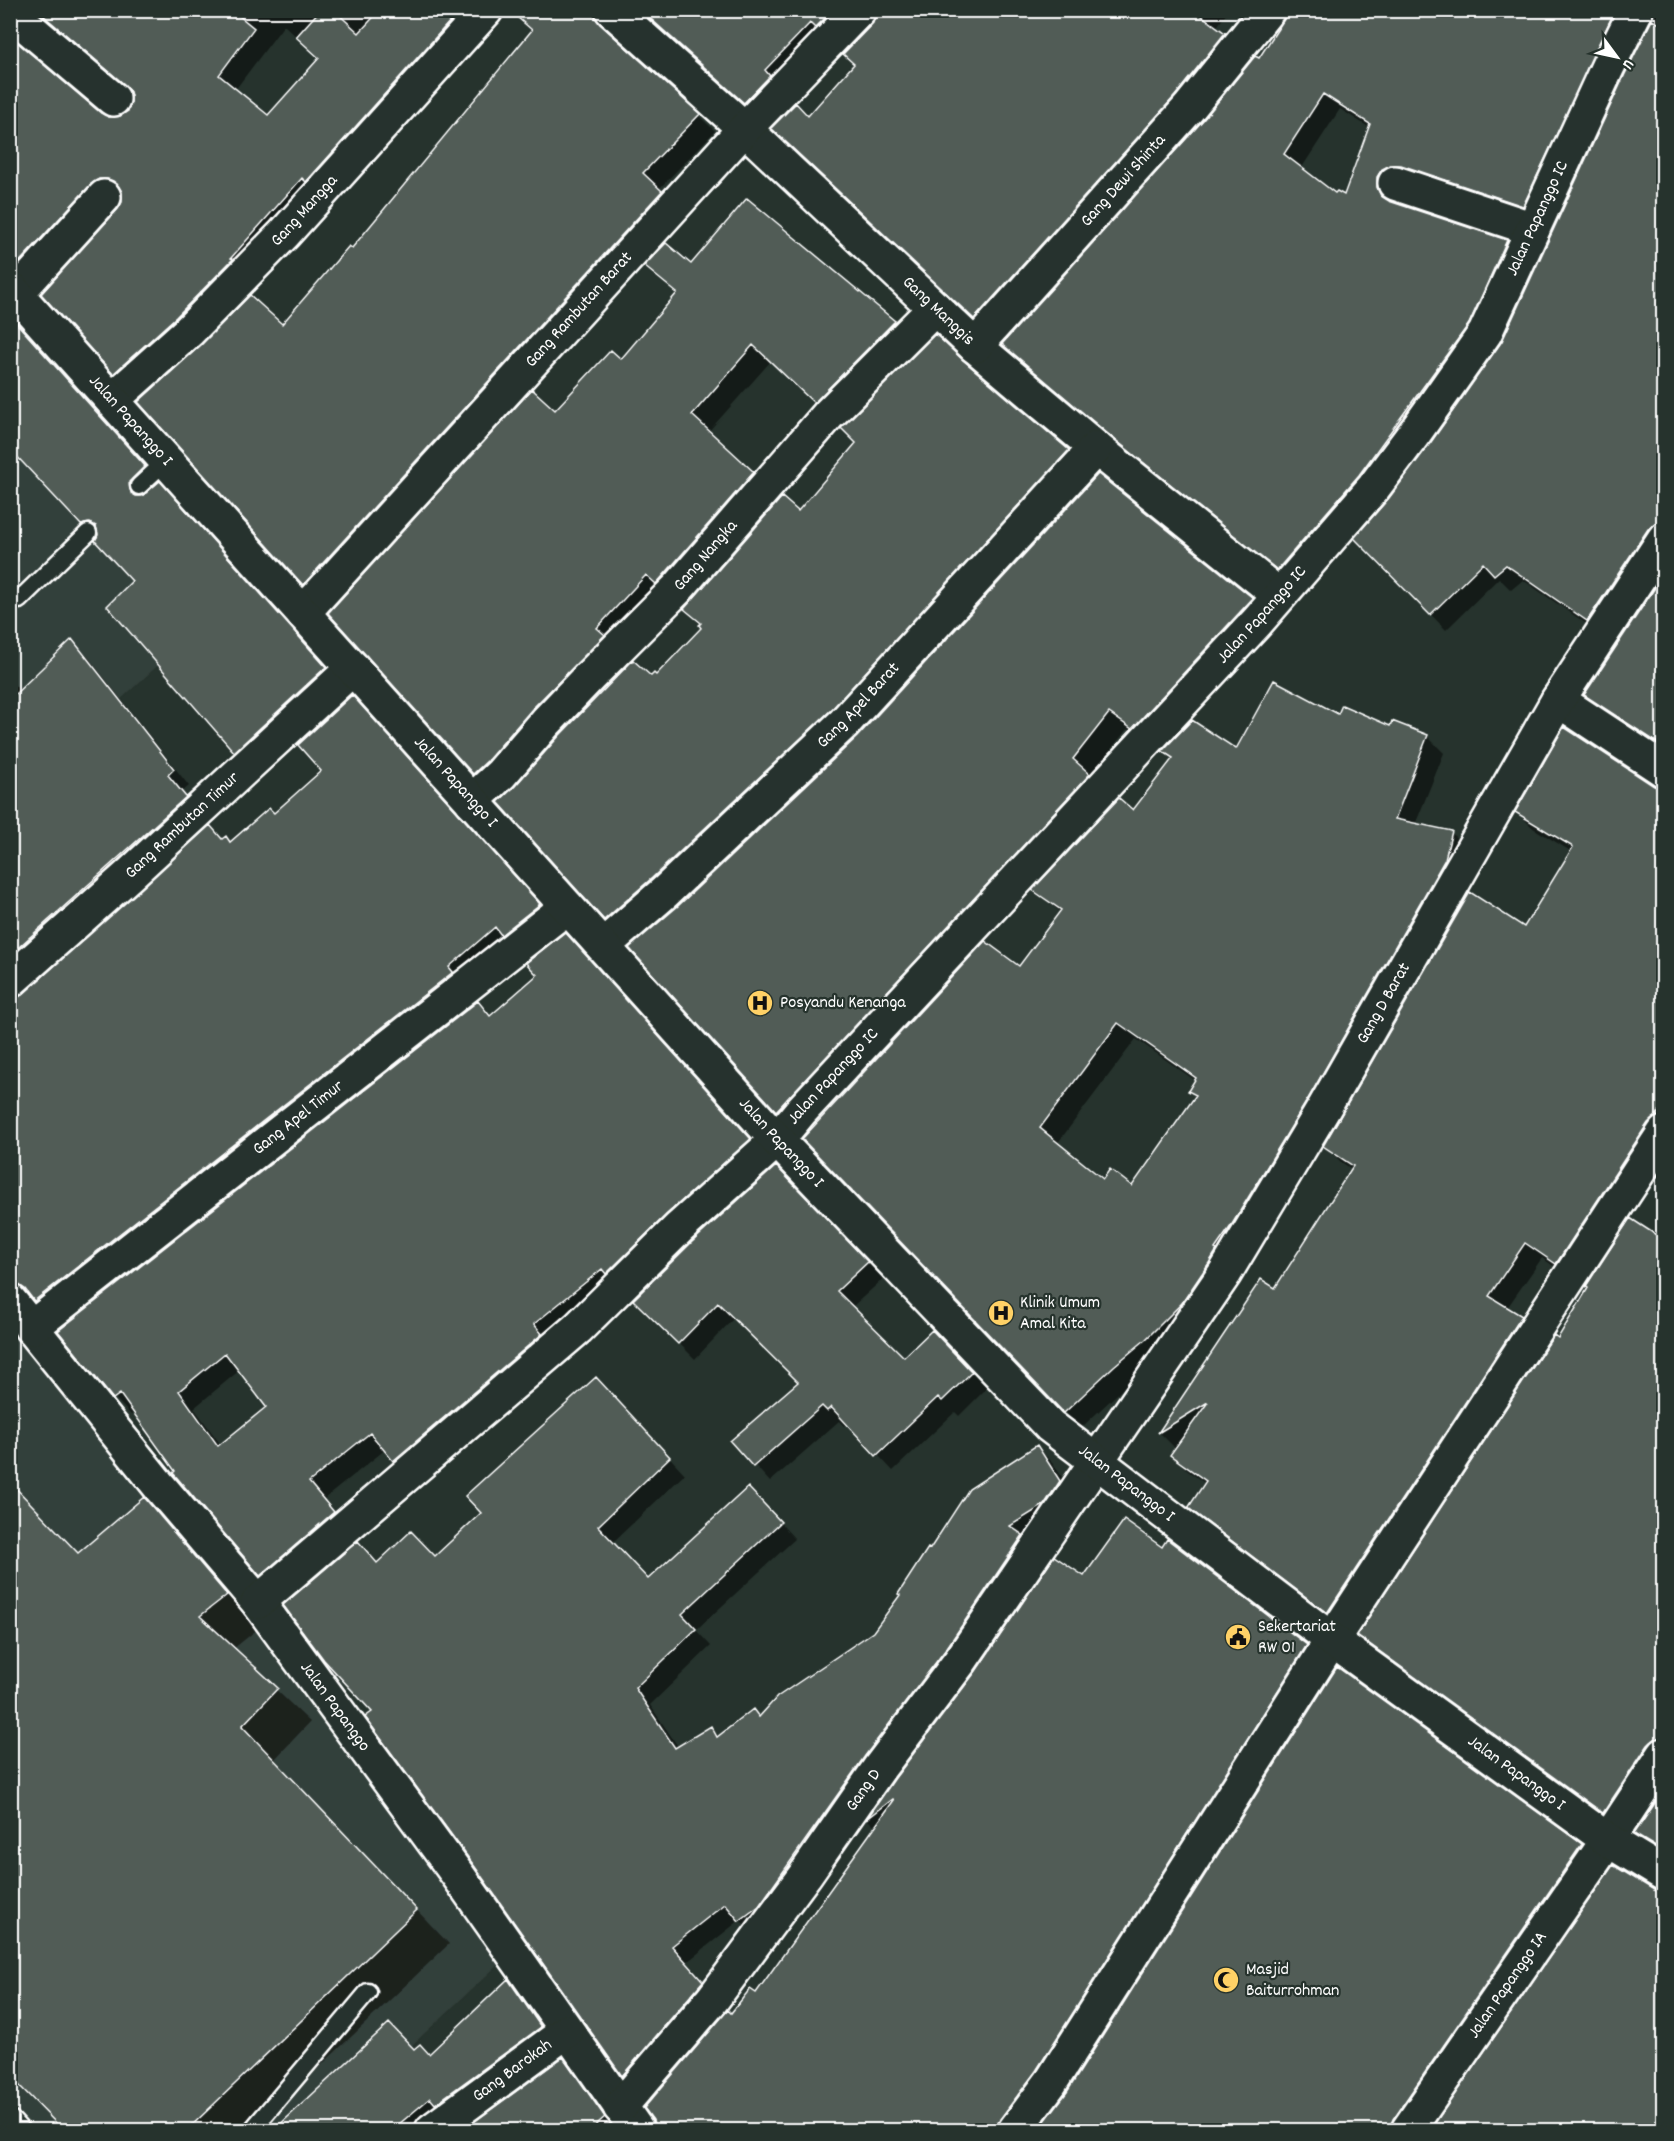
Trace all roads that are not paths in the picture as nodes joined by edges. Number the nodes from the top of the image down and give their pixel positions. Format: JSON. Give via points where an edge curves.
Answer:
{"nodes":[{"id":1,"x":486,"y":10,"type":"edge"},
{"id":2,"x":612,"y":10,"type":"edge"},
{"id":3,"x":859,"y":10,"type":"edge"},
{"id":4,"x":1268,"y":10,"type":"edge"},
{"id":5,"x":1636,"y":10,"type":"edge"},
{"id":6,"x":10,"y":12,"type":"edge"},
{"id":7,"x":113,"y":99,"type":"dead end"},
{"id":8,"x":745,"y":129,"type":"junction"},
{"id":9,"x":1395,"y":183,"type":"dead end"},
{"id":10,"x":104,"y":197,"type":"dead end"},
{"id":11,"x":1533,"y":229,"type":"junction"},
{"id":12,"x":13,"y":290,"type":"edge"},
{"id":13,"x":935,"y":308,"type":"junction"},
{"id":14,"x":975,"y":346,"type":"junction"},
{"id":15,"x":112,"y":400,"type":"junction"},
{"id":16,"x":1096,"y":448,"type":"junction"},
{"id":17,"x":166,"y":461,"type":"junction"},
{"id":18,"x":139,"y":486,"type":"dead end"},
{"id":19,"x":88,"y":533,"type":"dead end"},
{"id":20,"x":1664,"y":539,"type":"edge"},
{"id":21,"x":1279,"y":595,"type":"junction"},
{"id":22,"x":19,"y":600,"type":"dead end"},
{"id":23,"x":303,"y":613,"type":"junction"},
{"id":24,"x":353,"y":668,"type":"junction"},
{"id":25,"x":1558,"y":700,"type":"junction"},
{"id":26,"x":1664,"y":770,"type":"edge"},
{"id":27,"x":472,"y":801,"type":"junction"},
{"id":28,"x":567,"y":907,"type":"junction"},
{"id":29,"x":603,"y":946,"type":"junction"},
{"id":30,"x":10,"y":981,"type":"edge"},
{"id":31,"x":1664,"y":1133,"type":"edge"},
{"id":32,"x":777,"y":1140,"type":"junction"},
{"id":33,"x":10,"y":1301,"type":"edge"},
{"id":34,"x":32,"y":1328,"type":"junction"},
{"id":35,"x":1096,"y":1462,"type":"junction"},
{"id":36,"x":258,"y":1602,"type":"junction"},
{"id":37,"x":1332,"y":1640,"type":"junction"},
{"id":38,"x":1664,"y":1755,"type":"edge"},
{"id":39,"x":1608,"y":1840,"type":"junction"},
{"id":40,"x":1664,"y":1874,"type":"edge"},
{"id":41,"x":368,"y":1992,"type":"dead end"},
{"id":42,"x":567,"y":2031,"type":"junction"},
{"id":43,"x":10,"y":2118,"type":"edge"},
{"id":44,"x":628,"y":2119,"type":"edge"},
{"id":45,"x":21,"y":2130,"type":"edge"},
{"id":46,"x":252,"y":2130,"type":"edge"},
{"id":47,"x":432,"y":2130,"type":"edge"},
{"id":48,"x":1014,"y":2130,"type":"edge"},
{"id":49,"x":1408,"y":2130,"type":"edge"}],
"edges":[{"from":1,"to":15,"type":"street","name":"Gang Mangga","via":[[284,234],[189,331]]},
{"from":2,"to":8,"type":"street","name":"Gang Manggis"},
{"from":3,"to":8,"type":"street","name":"Gang Rambutan Barat"},
{"from":4,"to":14,"type":"street","name":"Gang Dewi Shinta","via":[[1189,108]]},
{"from":5,"to":11,"type":"street","name":"Jalan Papanggo IC"},
{"from":6,"to":7,"type":"street"},
{"from":8,"to":13,"type":"street","name":"Gang Manggis"},
{"from":8,"to":23,"type":"street","name":"Gang Rambutan Barat"},
{"from":9,"to":11,"type":"street"},
{"from":10,"to":12,"type":"street"},
{"from":11,"to":21,"type":"street","name":"Jalan Papanggo IC","via":[[1485,333],[1451,383],[1350,517]]},
{"from":12,"to":15,"type":"street","name":"Jalan Papanggo I"},
{"from":13,"to":14,"type":"street","name":"Gang Manggis"},
{"from":13,"to":27,"type":"street","name":"Gang Nangka","via":[[829,414],[677,589]]},
{"from":14,"to":16,"type":"street","name":"Gang Manggis"},
{"from":15,"to":17,"type":"street","name":"Jalan Papanggo I"},
{"from":16,"to":21,"type":"street","name":"Gang Manggis"},
{"from":16,"to":29,"type":"street","name":"Gang Apel Barat","via":[[844,723]]},
{"from":17,"to":18,"type":"lane"},
{"from":17,"to":23,"type":"street","name":"Jalan Papanggo I"},
{"from":19,"to":22,"type":"lane"},
{"from":20,"to":25,"type":"street","name":"Gang D Barat"},
{"from":21,"to":32,"type":"street","name":"Jalan Papanggo IC"},
{"from":23,"to":24,"type":"street","name":"Jalan Papanggo I"},
{"from":24,"to":27,"type":"street","name":"Jalan Papanggo I"},
{"from":24,"to":30,"type":"street","name":"Gang Rambutan Timur"},
{"from":25,"to":26,"type":"street"},
{"from":25,"to":35,"type":"street","name":"Gang D Barat","via":[[1232,1263]]},
{"from":27,"to":28,"type":"street","name":"Jalan Papanggo I"},
{"from":28,"to":29,"type":"street","name":"Jalan Papanggo I"},
{"from":28,"to":34,"type":"street","name":"Gang Apel Timur"},
{"from":29,"to":32,"type":"street","name":"Jalan Papanggo I"},
{"from":31,"to":37,"type":"street"},
{"from":32,"to":35,"type":"street","name":"Jalan Papanggo I","via":[[1050,1426]]},
{"from":32,"to":36,"type":"street","name":"Jalan Papanggo IC","via":[[679,1228],[578,1328]]},
{"from":33,"to":34,"type":"street","name":"Jalan Papanggo"},
{"from":34,"to":36,"type":"street","name":"Jalan Papanggo"},
{"from":35,"to":37,"type":"street","name":"Jalan Papanggo I"},
{"from":35,"to":44,"type":"street","name":"Gang D","via":[[961,1660]]},
{"from":36,"to":42,"type":"street","name":"Jalan Papanggo"},
{"from":37,"to":39,"type":"street","name":"Jalan Papanggo I"},
{"from":37,"to":48,"type":"street","via":[[1051,2082]]},
{"from":38,"to":39,"type":"street","name":"Jalan Papanggo IA"},
{"from":39,"to":40,"type":"street","name":"Jalan Papanggo I"},
{"from":39,"to":49,"type":"street","name":"Jalan Papanggo IA"},
{"from":41,"to":46,"type":"lane"},
{"from":42,"to":44,"type":"street","name":"Jalan Papanggo"},
{"from":42,"to":47,"type":"street","name":"Gang Barokah"},
{"from":43,"to":45,"type":"lane"}]}
